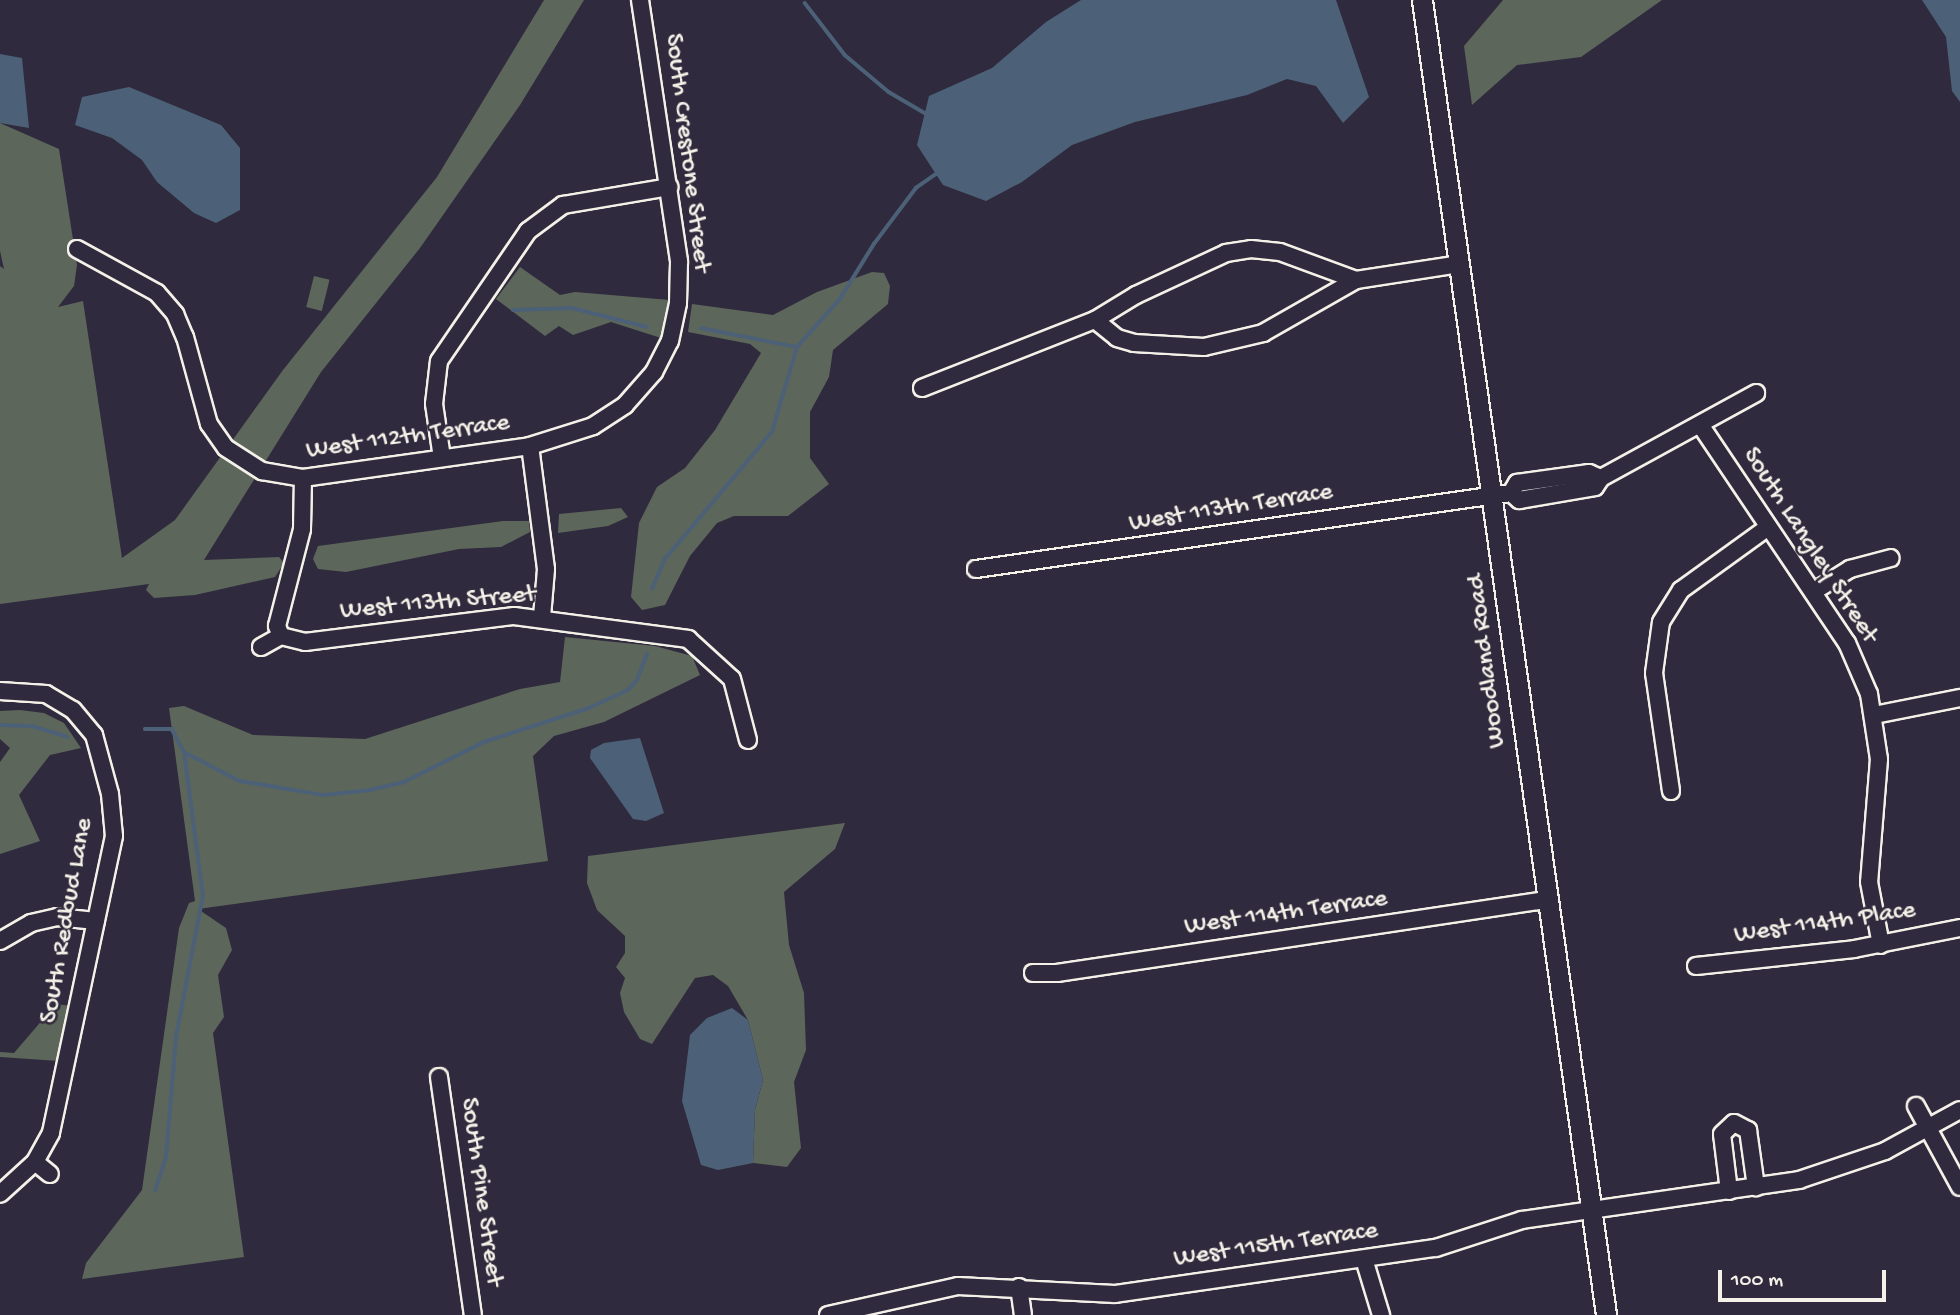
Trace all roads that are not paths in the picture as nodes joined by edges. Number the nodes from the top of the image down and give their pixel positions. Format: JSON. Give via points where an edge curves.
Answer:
{"nodes":[{"id":1,"x":640,"y":0,"type":"edge"},
{"id":2,"x":1422,"y":0,"type":"edge"},
{"id":3,"x":669,"y":187,"type":"junction"},
{"id":4,"x":77,"y":249,"type":"dead end"},
{"id":5,"x":1461,"y":264,"type":"junction"},
{"id":6,"x":121,"y":272,"type":"junction"},
{"id":7,"x":1356,"y":280,"type":"junction"},
{"id":8,"x":114,"y":288,"type":"dead end"},
{"id":9,"x":1095,"y":320,"type":"junction"},
{"id":10,"x":922,"y":388,"type":"dead end"},
{"id":11,"x":1756,"y":393,"type":"dead end"},
{"id":12,"x":1701,"y":426,"type":"junction"},
{"id":13,"x":530,"y":446,"type":"junction"},
{"id":14,"x":442,"y":458,"type":"junction"},
{"id":15,"x":303,"y":478,"type":"junction"},
{"id":16,"x":1502,"y":494,"type":"junction"},
{"id":17,"x":1767,"y":528,"type":"junction"},
{"id":18,"x":1891,"y":558,"type":"dead end"},
{"id":19,"x":976,"y":569,"type":"dead end"},
{"id":20,"x":1813,"y":592,"type":"junction"},
{"id":21,"x":542,"y":617,"type":"junction"},
{"id":22,"x":281,"y":636,"type":"junction"},
{"id":23,"x":261,"y":647,"type":"dead end"},
{"id":24,"x":0,"y":691,"type":"edge"},
{"id":25,"x":1960,"y":698,"type":"edge"},
{"id":26,"x":1874,"y":715,"type":"junction"},
{"id":27,"x":748,"y":740,"type":"dead end"},
{"id":28,"x":1671,"y":791,"type":"dead end"},
{"id":29,"x":1546,"y":900,"type":"junction"},
{"id":30,"x":96,"y":921,"type":"junction"},
{"id":31,"x":1960,"y":928,"type":"edge"},
{"id":32,"x":0,"y":941,"type":"edge"},
{"id":33,"x":1881,"y":945,"type":"junction"},
{"id":34,"x":1696,"y":966,"type":"dead end"},
{"id":35,"x":1033,"y":973,"type":"dead end"},
{"id":36,"x":439,"y":1077,"type":"dead end"},
{"id":37,"x":1916,"y":1107,"type":"dead end"},
{"id":38,"x":1960,"y":1110,"type":"edge"},
{"id":39,"x":1930,"y":1129,"type":"junction"},
{"id":40,"x":35,"y":1163,"type":"junction"},
{"id":41,"x":50,"y":1174,"type":"dead end"},
{"id":42,"x":1756,"y":1187,"type":"junction"},
{"id":43,"x":1960,"y":1187,"type":"edge"},
{"id":44,"x":1729,"y":1191,"type":"junction"},
{"id":45,"x":0,"y":1194,"type":"edge"},
{"id":46,"x":1591,"y":1210,"type":"junction"},
{"id":47,"x":1364,"y":1259,"type":"junction"},
{"id":48,"x":1019,"y":1287,"type":"junction"},
{"id":49,"x":473,"y":1315,"type":"edge"},
{"id":50,"x":828,"y":1315,"type":"edge"},
{"id":51,"x":1023,"y":1315,"type":"edge"},
{"id":52,"x":1381,"y":1315,"type":"edge"},
{"id":53,"x":1606,"y":1315,"type":"edge"}],
"edges":[{"from":1,"to":3,"type":"street","name":"South Crestone Street"},
{"from":2,"to":5,"type":"main road","name":"Woodland Road"},
{"from":3,"to":13,"type":"street","name":"South Crestone Street","via":[[679,261],[678,303],[670,341],[654,372],[625,404],[593,426]]},
{"from":3,"to":14,"type":"street","via":[[563,205],[528,230],[439,361],[434,404]]},
{"from":4,"to":6,"type":"street","name":"West 112th Terrace"},
{"from":5,"to":7,"type":"street"},
{"from":5,"to":16,"type":"main road","name":"Woodland Road"},
{"from":6,"to":8,"type":"street"},
{"from":6,"to":15,"type":"street","name":"West 112th Terrace","via":[[157,293],[174,314],[186,337],[209,424],[226,448],[262,471]]},
{"from":7,"to":9,"type":"street","via":[[1280,252],[1241,250],[1170,278]]},
{"from":7,"to":9,"type":"street","via":[[1263,333],[1204,347],[1134,343],[1117,338]]},
{"from":9,"to":10,"type":"street"},
{"from":11,"to":12,"type":"street","name":"West 113th Terrace"},
{"from":12,"to":16,"type":"street","name":"West 113th Terrace","via":[[1601,478],[1595,487],[1519,500]]},
{"from":12,"to":17,"type":"street","name":"South Langley Street"},
{"from":13,"to":14,"type":"street","name":"West 112th Terrace"},
{"from":13,"to":21,"type":"street","via":[[546,569]]},
{"from":14,"to":15,"type":"street","name":"West 112th Terrace"},
{"from":15,"to":22,"type":"street","via":[[302,529],[277,626]]},
{"from":16,"to":19,"type":"street","name":"West 113th Terrace"},
{"from":16,"to":29,"type":"main road","name":"Woodland Road"},
{"from":17,"to":20,"type":"street","name":"South Langley Street"},
{"from":17,"to":28,"type":"street","via":[[1688,583],[1661,622],[1654,673]]},
{"from":18,"to":20,"type":"street","via":[[1850,569]]},
{"from":20,"to":26,"type":"street","name":"South Langley Street","via":[[1856,659]]},
{"from":21,"to":22,"type":"street","name":"West 113th Street","via":[[514,616],[304,642]]},
{"from":21,"to":27,"type":"street","name":"West 113th Street","via":[[688,639],[732,679]]},
{"from":22,"to":23,"type":"street"},
{"from":24,"to":30,"type":"street","name":"South Redbud Lane","via":[[46,694],[73,710],[94,735],[104,760],[114,836]]},
{"from":25,"to":26,"type":"street"},
{"from":26,"to":33,"type":"street","name":"South Langley Street","via":[[1879,780],[1868,856]]},
{"from":29,"to":35,"type":"street","name":"West 114th Terrace"},
{"from":29,"to":46,"type":"main road","name":"Woodland Road"},
{"from":30,"to":32,"type":"street","via":[[57,917],[31,923]]},
{"from":30,"to":40,"type":"street","name":"South Redbud Lane","via":[[55,1117]]},
{"from":31,"to":33,"type":"street","name":"West 114th Place"},
{"from":33,"to":34,"type":"street","name":"West 114th Place"},
{"from":36,"to":49,"type":"street","name":"South Pine Street"},
{"from":37,"to":39,"type":"street"},
{"from":38,"to":39,"type":"street","name":"West 115th Terrace"},
{"from":39,"to":42,"type":"street","name":"West 115th Terrace","via":[[1852,1164]]},
{"from":39,"to":43,"type":"street"},
{"from":40,"to":41,"type":"street"},
{"from":40,"to":45,"type":"street"},
{"from":42,"to":44,"type":"street","name":"West 115th Terrace"},
{"from":42,"to":44,"type":"street","via":[[1748,1130],[1734,1124],[1722,1134]]},
{"from":44,"to":46,"type":"street","name":"West 115th Terrace"},
{"from":46,"to":47,"type":"street","name":"West 115th Terrace","via":[[1522,1220],[1436,1248]]},
{"from":46,"to":53,"type":"main road","name":"Woodland Road"},
{"from":47,"to":48,"type":"street","name":"West 115th Terrace","via":[[1115,1294]]},
{"from":47,"to":52,"type":"street"},
{"from":48,"to":50,"type":"street","name":"West 115th Terrace","via":[[925,1290]]},
{"from":48,"to":51,"type":"street"}]}
